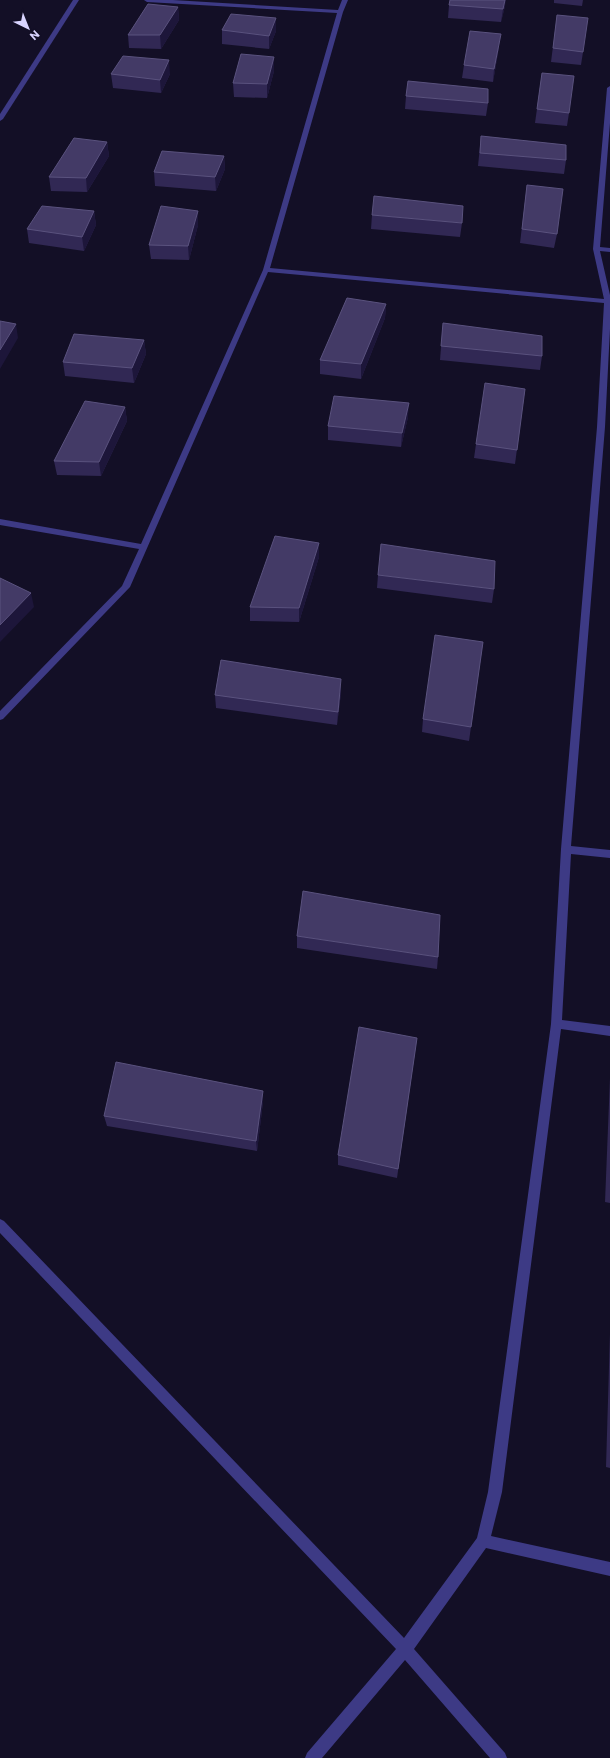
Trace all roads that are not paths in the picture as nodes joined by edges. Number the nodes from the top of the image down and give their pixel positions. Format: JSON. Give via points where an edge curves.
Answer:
{"nodes":[{"id":1,"x":76,"y":0,"type":"edge"},
{"id":2,"x":147,"y":0,"type":"edge"},
{"id":3,"x":345,"y":0,"type":"edge"},
{"id":4,"x":340,"y":12,"type":"junction"},
{"id":5,"x":610,"y":88,"type":"edge"},
{"id":6,"x":0,"y":118,"type":"edge"},
{"id":7,"x":596,"y":249,"type":"junction"},
{"id":8,"x":610,"y":250,"type":"edge"},
{"id":9,"x":266,"y":270,"type":"junction"},
{"id":10,"x":608,"y":301,"type":"junction"},
{"id":11,"x":605,"y":427,"type":"edge"},
{"id":12,"x":0,"y":522,"type":"edge"},
{"id":13,"x":144,"y":548,"type":"junction"},
{"id":14,"x":0,"y":717,"type":"edge"},
{"id":15,"x":566,"y":849,"type":"junction"},
{"id":16,"x":610,"y":854,"type":"edge"},
{"id":17,"x":556,"y":1024,"type":"junction"},
{"id":18,"x":610,"y":1031,"type":"edge"},
{"id":19,"x":0,"y":1225,"type":"edge"},
{"id":20,"x":483,"y":1541,"type":"junction"},
{"id":21,"x":610,"y":1569,"type":"edge"},
{"id":22,"x":405,"y":1649,"type":"junction"},
{"id":23,"x":312,"y":1758,"type":"edge"},
{"id":24,"x":500,"y":1758,"type":"edge"}],
"edges":[{"from":1,"to":6,"type":"street"},
{"from":2,"to":4,"type":"street"},
{"from":3,"to":4,"type":"street"},
{"from":4,"to":9,"type":"street"},
{"from":5,"to":7,"type":"street"},
{"from":7,"to":8,"type":"street"},
{"from":7,"to":10,"type":"street"},
{"from":9,"to":10,"type":"street"},
{"from":9,"to":13,"type":"street"},
{"from":10,"to":11,"type":"street"},
{"from":11,"to":15,"type":"street"},
{"from":12,"to":13,"type":"street"},
{"from":13,"to":14,"type":"street","via":[[126,587]]},
{"from":15,"to":16,"type":"street"},
{"from":15,"to":17,"type":"street"},
{"from":17,"to":18,"type":"street"},
{"from":17,"to":20,"type":"street","via":[[500,1464]]},
{"from":19,"to":22,"type":"street"},
{"from":20,"to":21,"type":"street"},
{"from":20,"to":22,"type":"street"},
{"from":22,"to":23,"type":"street"},
{"from":22,"to":24,"type":"street"}]}
